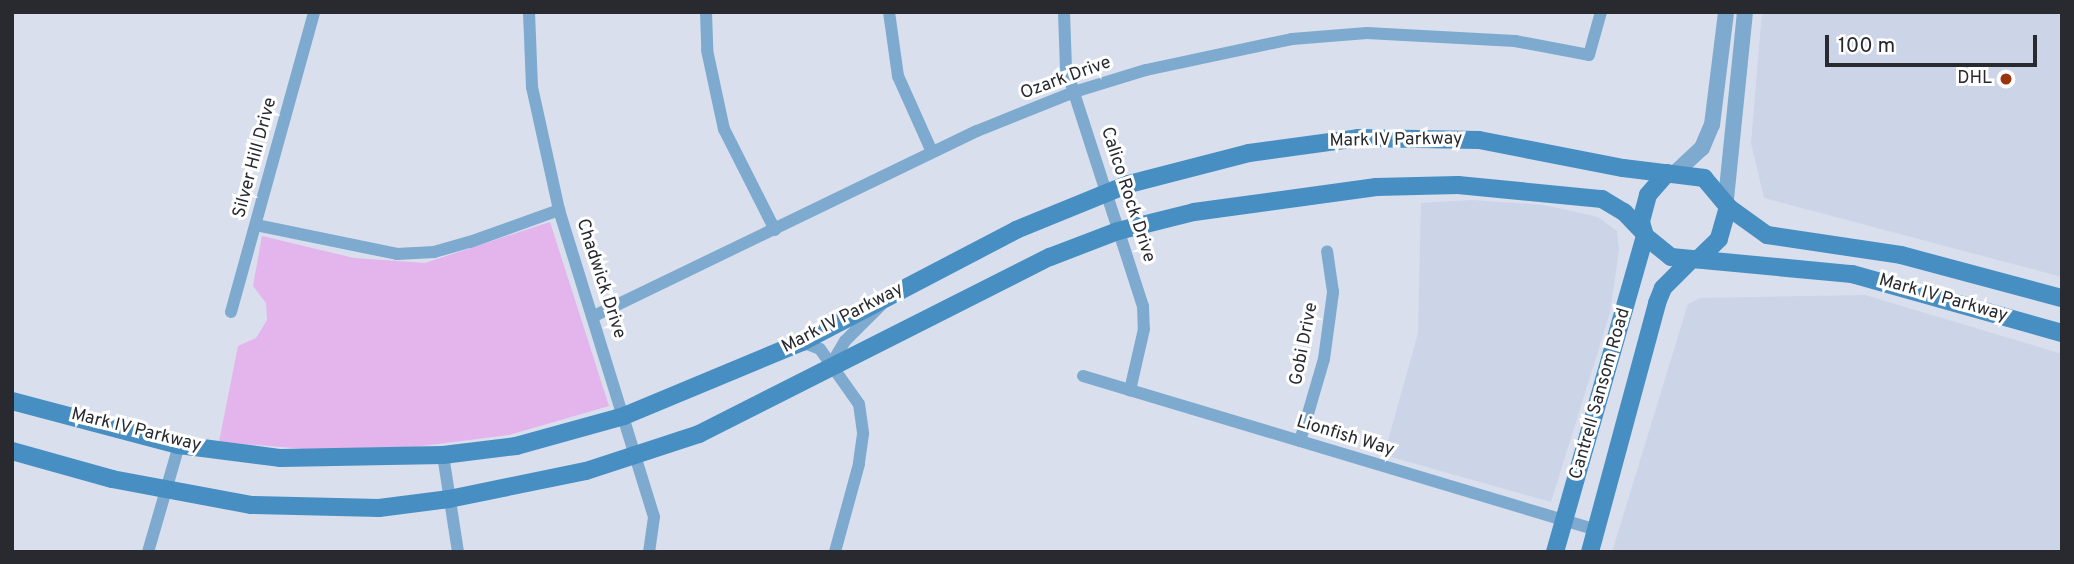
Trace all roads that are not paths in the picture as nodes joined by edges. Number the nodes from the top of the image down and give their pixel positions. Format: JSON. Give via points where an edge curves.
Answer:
{"nodes":[{"id":1,"x":314,"y":12,"type":"edge"},
{"id":2,"x":529,"y":12,"type":"edge"},
{"id":3,"x":706,"y":12,"type":"edge"},
{"id":4,"x":889,"y":12,"type":"edge"},
{"id":5,"x":1064,"y":12,"type":"edge"},
{"id":6,"x":1601,"y":12,"type":"edge"},
{"id":7,"x":1726,"y":12,"type":"edge"},
{"id":8,"x":1745,"y":12,"type":"edge"},
{"id":9,"x":1074,"y":92,"type":"junction"},
{"id":10,"x":932,"y":152,"type":"junction"},
{"id":11,"x":1672,"y":173,"type":"junction"},
{"id":12,"x":1109,"y":192,"type":"junction"},
{"id":13,"x":1727,"y":203,"type":"junction"},
{"id":14,"x":559,"y":210,"type":"junction"},
{"id":15,"x":256,"y":225,"type":"junction"},
{"id":16,"x":775,"y":230,"type":"junction"},
{"id":17,"x":1118,"y":231,"type":"junction"},
{"id":18,"x":1644,"y":234,"type":"junction"},
{"id":19,"x":1327,"y":251,"type":"dead end"},
{"id":20,"x":1695,"y":260,"type":"junction"},
{"id":21,"x":891,"y":295,"type":"junction"},
{"id":22,"x":2062,"y":298,"type":"edge"},
{"id":23,"x":231,"y":313,"type":"dead end"},
{"id":24,"x":594,"y":316,"type":"junction"},
{"id":25,"x":2062,"y":333,"type":"edge"},
{"id":26,"x":802,"y":342,"type":"junction"},
{"id":27,"x":830,"y":367,"type":"junction"},
{"id":28,"x":1083,"y":376,"type":"dead end"},
{"id":29,"x":1129,"y":390,"type":"junction"},
{"id":30,"x":12,"y":401,"type":"edge"},
{"id":31,"x":624,"y":416,"type":"junction"},
{"id":32,"x":1300,"y":442,"type":"junction"},
{"id":33,"x":179,"y":445,"type":"junction"},
{"id":34,"x":12,"y":451,"type":"edge"},
{"id":35,"x":443,"y":455,"type":"junction"},
{"id":36,"x":637,"y":456,"type":"junction"},
{"id":37,"x":166,"y":489,"type":"junction"},
{"id":38,"x":449,"y":499,"type":"junction"},
{"id":39,"x":1564,"y":521,"type":"junction"},
{"id":40,"x":1597,"y":530,"type":"junction"},
{"id":41,"x":148,"y":552,"type":"edge"},
{"id":42,"x":458,"y":552,"type":"edge"},
{"id":43,"x":649,"y":552,"type":"edge"},
{"id":44,"x":835,"y":552,"type":"edge"},
{"id":45,"x":1555,"y":552,"type":"edge"},
{"id":46,"x":1591,"y":552,"type":"edge"}],
"edges":[{"from":1,"to":15,"type":"street","name":"Silver Hill Drive"},
{"from":2,"to":14,"type":"street","name":"Chadwick Drive","via":[[532,87]]},
{"from":3,"to":16,"type":"street","via":[[707,50],[724,129]]},
{"from":4,"to":10,"type":"street","via":[[898,76]]},
{"from":5,"to":9,"type":"street","name":"Calico Rock Drive","via":[[1066,68]]},
{"from":6,"to":9,"type":"street","name":"Ozark Drive","via":[[1589,55],[1515,41],[1367,33],[1219,51]]},
{"from":7,"to":11,"type":"street","via":[[1712,125],[1702,148]]},
{"from":8,"to":13,"type":"street"},
{"from":9,"to":10,"type":"street","name":"Ozark Drive"},
{"from":9,"to":12,"type":"street","name":"Calico Rock Drive"},
{"from":10,"to":16,"type":"street","name":"Ozark Drive"},
{"from":11,"to":12,"type":"main road","name":"Mark IV Parkway","via":[[1479,140],[1358,138],[1249,153]]},
{"from":11,"to":13,"type":"main road","via":[[1704,178]]},
{"from":11,"to":18,"type":"main road","via":[[1648,195]]},
{"from":12,"to":17,"type":"street","name":"Calico Rock Drive"},
{"from":12,"to":21,"type":"main road","name":"Mark IV Parkway","via":[[1016,230]]},
{"from":13,"to":20,"type":"main road","via":[[1719,239]]},
{"from":13,"to":22,"type":"main road","name":"Mark IV Parkway","via":[[1767,235],[1901,255]]},
{"from":14,"to":15,"type":"street","via":[[434,252],[397,254]]},
{"from":14,"to":24,"type":"street","name":"Chadwick Drive"},
{"from":15,"to":23,"type":"street","name":"Silver Hill Drive"},
{"from":16,"to":24,"type":"street","name":"Ozark Drive"},
{"from":17,"to":18,"type":"main road","name":"Mark IV Parkway","via":[[1273,198],[1377,187],[1458,185],[1602,199],[1624,212]]},
{"from":17,"to":27,"type":"main road","name":"Mark IV Parkway","via":[[1050,257]]},
{"from":17,"to":29,"type":"street","name":"Calico Rock Drive","via":[[1143,306],[1144,329]]},
{"from":18,"to":20,"type":"main road","via":[[1662,253]]},
{"from":18,"to":39,"type":"main road","name":"Cantrell Sansom Road"},
{"from":19,"to":32,"type":"street","name":"Gobi Drive","via":[[1333,292],[1324,359]]},
{"from":20,"to":25,"type":"main road","name":"Mark IV Parkway","via":[[1852,274]]},
{"from":20,"to":40,"type":"main road","name":"Cantrell Sansom Road","via":[[1663,288],[1657,303]]},
{"from":21,"to":26,"type":"main road","name":"Mark IV Parkway"},
{"from":21,"to":27,"type":"street","via":[[845,341]]},
{"from":24,"to":31,"type":"street","name":"Chadwick Drive"},
{"from":26,"to":27,"type":"street","via":[[820,349]]},
{"from":26,"to":31,"type":"main road","name":"Mark IV Parkway"},
{"from":27,"to":36,"type":"main road","name":"Mark IV Parkway","via":[[699,434]]},
{"from":27,"to":44,"type":"street","via":[[859,404],[863,434]]},
{"from":28,"to":29,"type":"street","name":"Lionfish Way"},
{"from":29,"to":32,"type":"street","name":"Lionfish Way"},
{"from":30,"to":33,"type":"main road","name":"Mark IV Parkway"},
{"from":31,"to":35,"type":"main road","name":"Mark IV Parkway","via":[[516,446]]},
{"from":31,"to":36,"type":"street","name":"Chadwick Drive"},
{"from":32,"to":39,"type":"street","name":"Lionfish Way"},
{"from":33,"to":35,"type":"main road","name":"Mark IV Parkway","via":[[281,458]]},
{"from":33,"to":37,"type":"street"},
{"from":34,"to":37,"type":"main road","name":"Mark IV Parkway"},
{"from":35,"to":38,"type":"street"},
{"from":36,"to":38,"type":"main road","name":"Mark IV Parkway"},
{"from":36,"to":43,"type":"street","name":"Chadwick Drive","via":[[654,517]]},
{"from":37,"to":38,"type":"main road","name":"Mark IV Parkway","via":[[251,505],[380,508]]},
{"from":37,"to":41,"type":"street"},
{"from":38,"to":42,"type":"street"},
{"from":39,"to":40,"type":"street","name":"Lionfish Way"},
{"from":39,"to":45,"type":"main road","name":"Cantrell Sansom Road"},
{"from":40,"to":46,"type":"main road","name":"Cantrell Sansom Road"}]}
